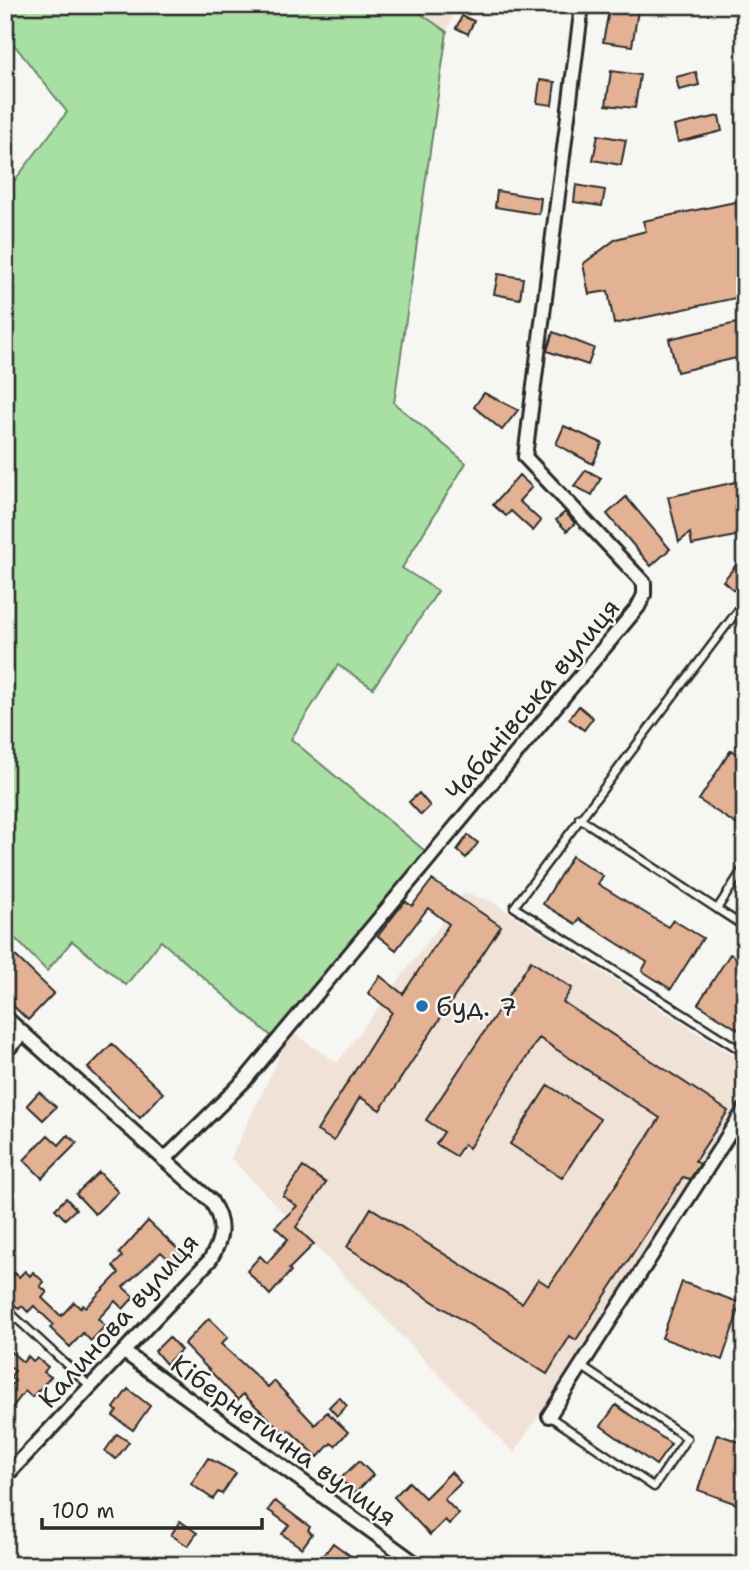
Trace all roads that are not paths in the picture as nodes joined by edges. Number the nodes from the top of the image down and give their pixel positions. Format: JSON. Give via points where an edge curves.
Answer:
{"nodes":[{"id":1,"x":582,"y":5,"type":"edge"},
{"id":2,"x":745,"y":601,"type":"edge"},
{"id":3,"x":579,"y":818,"type":"junction"},
{"id":4,"x":745,"y":866,"type":"edge"},
{"id":5,"x":717,"y":909,"type":"junction"},
{"id":6,"x":745,"y":927,"type":"edge"},
{"id":7,"x":5,"y":1017,"type":"edge"},
{"id":8,"x":23,"y":1034,"type":"junction"},
{"id":9,"x":5,"y":1052,"type":"edge"},
{"id":10,"x":745,"y":1053,"type":"edge"},
{"id":11,"x":745,"y":1109,"type":"edge"},
{"id":12,"x":164,"y":1160,"type":"junction"},
{"id":13,"x":5,"y":1308,"type":"edge"},
{"id":14,"x":124,"y":1352,"type":"junction"},
{"id":15,"x":581,"y":1366,"type":"junction"},
{"id":16,"x":91,"y":1387,"type":"junction"},
{"id":17,"x":549,"y":1416,"type":"joint"},
{"id":18,"x":5,"y":1477,"type":"edge"},
{"id":19,"x":418,"y":1565,"type":"edge"}],
"edges":[{"from":1,"to":12,"type":"street","name":"Чабанівська вулиця","via":[[525,457],[644,583],[644,596],[245,1080]]},
{"from":2,"to":3,"type":"lane"},
{"from":3,"to":5,"type":"lane"},
{"from":3,"to":10,"type":"lane","via":[[513,907]]},
{"from":4,"to":5,"type":"lane"},
{"from":5,"to":6,"type":"lane"},
{"from":7,"to":8,"type":"street"},
{"from":8,"to":9,"type":"street"},
{"from":8,"to":12,"type":"street"},
{"from":11,"to":15,"type":"street"},
{"from":12,"to":14,"type":"street","name":"Калинова вулиця","via":[[211,1201],[221,1217],[218,1247]]},
{"from":13,"to":16,"type":"lane"},
{"from":14,"to":16,"type":"street","name":"Калинова вулиця"},
{"from":14,"to":19,"type":"street","name":"Кібернетична вулиця"},
{"from":15,"to":17,"type":"street"},
{"from":15,"to":17,"type":"lane","via":[[687,1438],[654,1487]]},
{"from":16,"to":18,"type":"street","name":"Калинова вулиця"}]}
